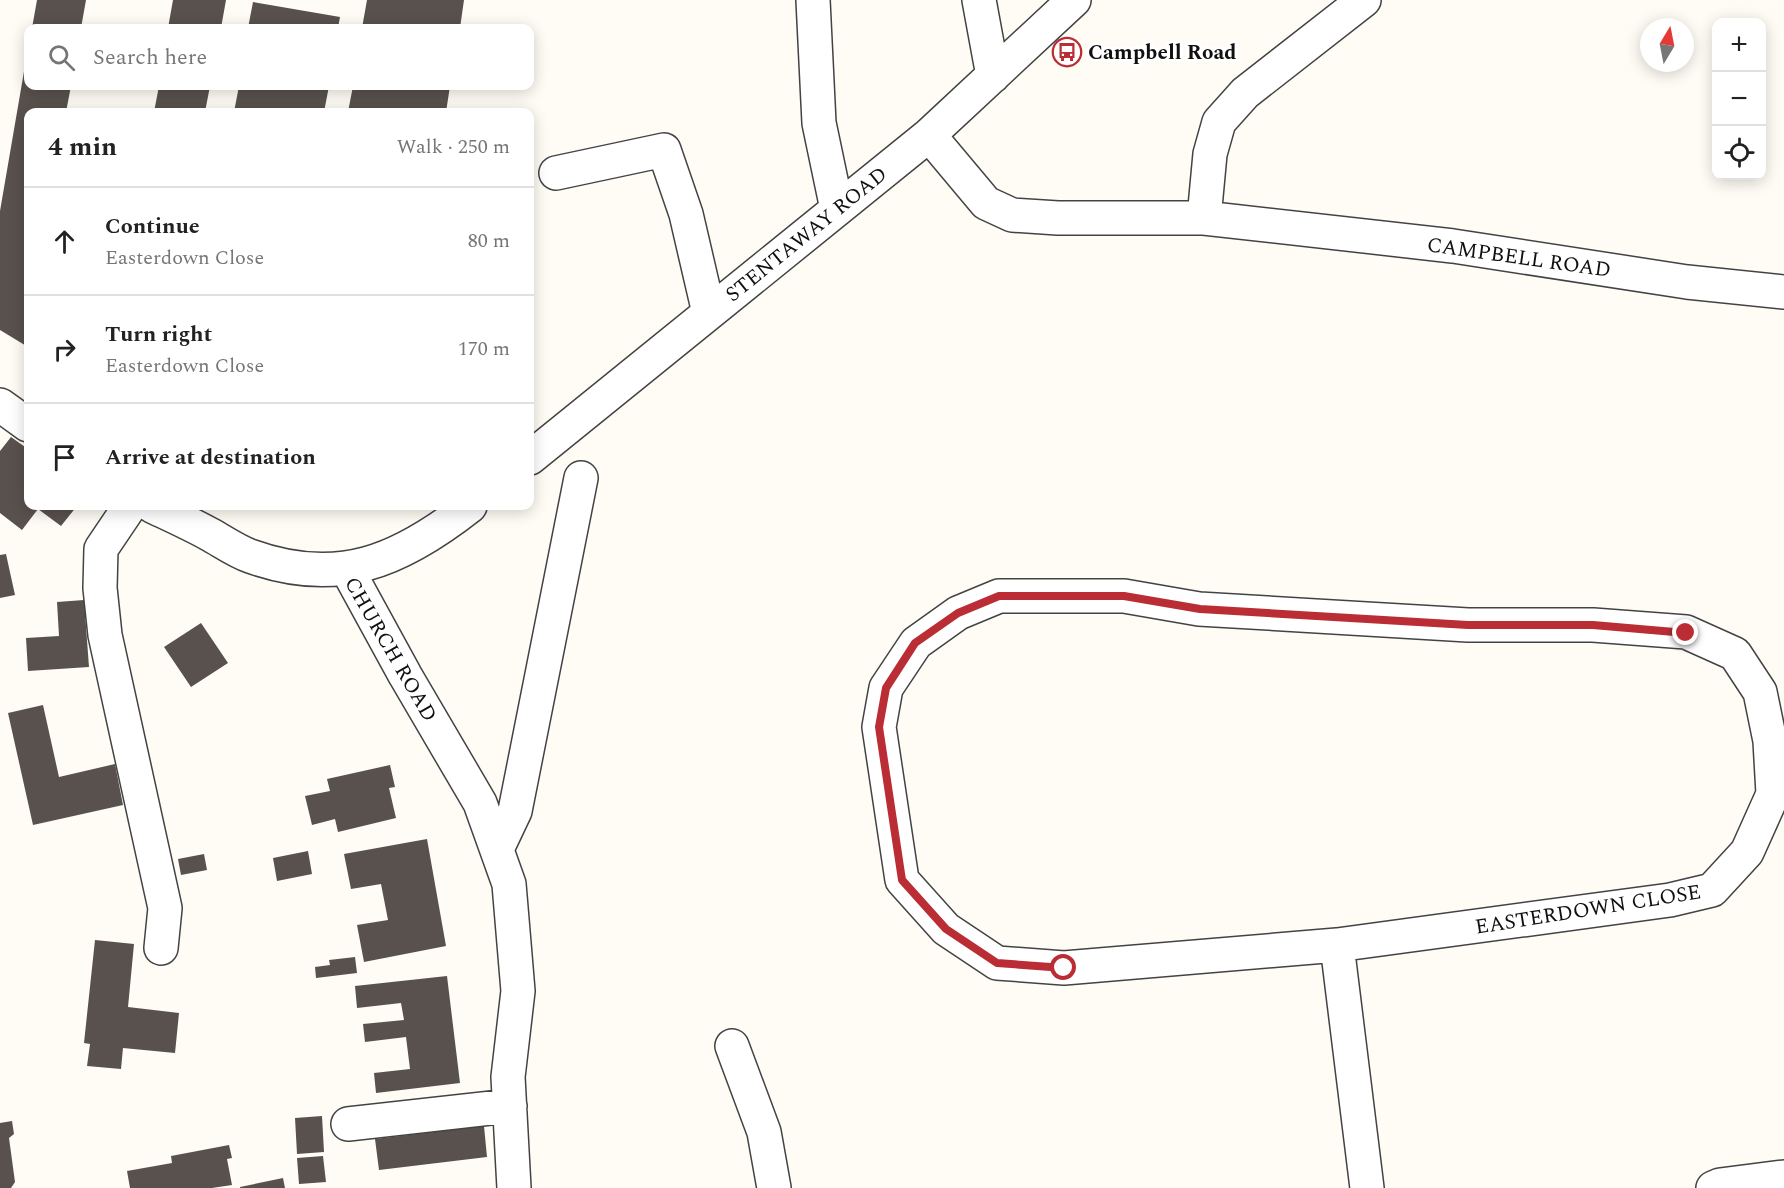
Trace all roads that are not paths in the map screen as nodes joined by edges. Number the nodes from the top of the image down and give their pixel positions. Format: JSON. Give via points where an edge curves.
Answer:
{"nodes":[{"id":1,"x":813,"y":0,"type":"edge"},
{"id":2,"x":979,"y":0,"type":"edge"},
{"id":3,"x":1074,"y":0,"type":"edge"},
{"id":4,"x":1364,"y":0,"type":"edge"},
{"id":5,"x":993,"y":76,"type":"junction"},
{"id":6,"x":929,"y":135,"type":"junction"},
{"id":7,"x":556,"y":173,"type":"dead end"},
{"id":8,"x":837,"y":209,"type":"junction"},
{"id":9,"x":1204,"y":218,"type":"junction"},
{"id":10,"x":1784,"y":292,"type":"edge"},
{"id":11,"x":709,"y":313,"type":"junction"},
{"id":12,"x":0,"y":405,"type":"edge"},
{"id":13,"x":24,"y":422,"type":"edge"},
{"id":14,"x":534,"y":455,"type":"edge"},
{"id":15,"x":581,"y":478,"type":"dead end"},
{"id":16,"x":127,"y":510,"type":"edge"},
{"id":17,"x":160,"y":510,"type":"edge"},
{"id":18,"x":465,"y":510,"type":"edge"},
{"id":19,"x":347,"y":569,"type":"junction"},
{"id":20,"x":1772,"y":691,"type":"edge"},
{"id":21,"x":497,"y":849,"type":"junction"},
{"id":22,"x":1337,"y":945,"type":"junction"},
{"id":23,"x":161,"y":948,"type":"dead end"},
{"id":24,"x":732,"y":1046,"type":"dead end"},
{"id":25,"x":510,"y":1106,"type":"junction"},
{"id":26,"x":348,"y":1124,"type":"dead end"},
{"id":27,"x":1784,"y":1178,"type":"edge"},
{"id":28,"x":514,"y":1188,"type":"edge"},
{"id":29,"x":774,"y":1188,"type":"edge"},
{"id":30,"x":1366,"y":1188,"type":"edge"},
{"id":31,"x":1713,"y":1188,"type":"edge"}],
"edges":[{"from":1,"to":8,"type":"street","via":[[819,123]]},
{"from":2,"to":5,"type":"street"},
{"from":3,"to":5,"type":"street","name":"STENTAWAY ROAD"},
{"from":4,"to":9,"type":"street","via":[[1245,93],[1220,122],[1210,154]]},
{"from":5,"to":6,"type":"street","name":"STENTAWAY ROAD"},
{"from":6,"to":8,"type":"street","name":"STENTAWAY ROAD"},
{"from":6,"to":9,"type":"street","name":"CAMPBELL ROAD","via":[[986,203],[1012,215]]},
{"from":7,"to":11,"type":"street","via":[[664,150],[686,214]]},
{"from":8,"to":11,"type":"street","name":"STENTAWAY ROAD"},
{"from":9,"to":10,"type":"street","name":"CAMPBELL ROAD","via":[[1454,246],[1687,282]]},
{"from":11,"to":14,"type":"street","name":"STENTAWAY ROAD"},
{"from":12,"to":13,"type":"street"},
{"from":15,"to":21,"type":"street","via":[[515,811]]},
{"from":16,"to":23,"type":"street","via":[[101,549],[100,588],[105,635],[165,908]]},
{"from":17,"to":19,"type":"street","name":"CHURCH ROAD","via":[[250,556],[288,566]]},
{"from":18,"to":19,"type":"street","via":[[398,553]]},
{"from":19,"to":21,"type":"street","name":"CHURCH ROAD","via":[[480,803]]},
{"from":20,"to":22,"type":"street","name":"EASTERDOWN CLOSE","via":[[1773,794],[1747,852],[1712,890],[1670,900]]},
{"from":20,"to":22,"type":"street","name":"EASTERDOWN CLOSE","via":[[1735,654],[1686,633],[1593,625],[1468,625],[1200,609],[1124,596],[999,596],[958,613],[915,643],[886,688],[879,727],[902,880],[946,929],[997,963],[1064,968]]},
{"from":21,"to":25,"type":"street","name":"CHURCH ROAD","via":[[509,884],[518,991],[508,1077]]},
{"from":22,"to":30,"type":"street"},
{"from":24,"to":29,"type":"street","via":[[764,1132]]},
{"from":25,"to":26,"type":"street"},
{"from":25,"to":28,"type":"street","name":"CHURCH ROAD"},
{"from":27,"to":31,"type":"street"}]}
